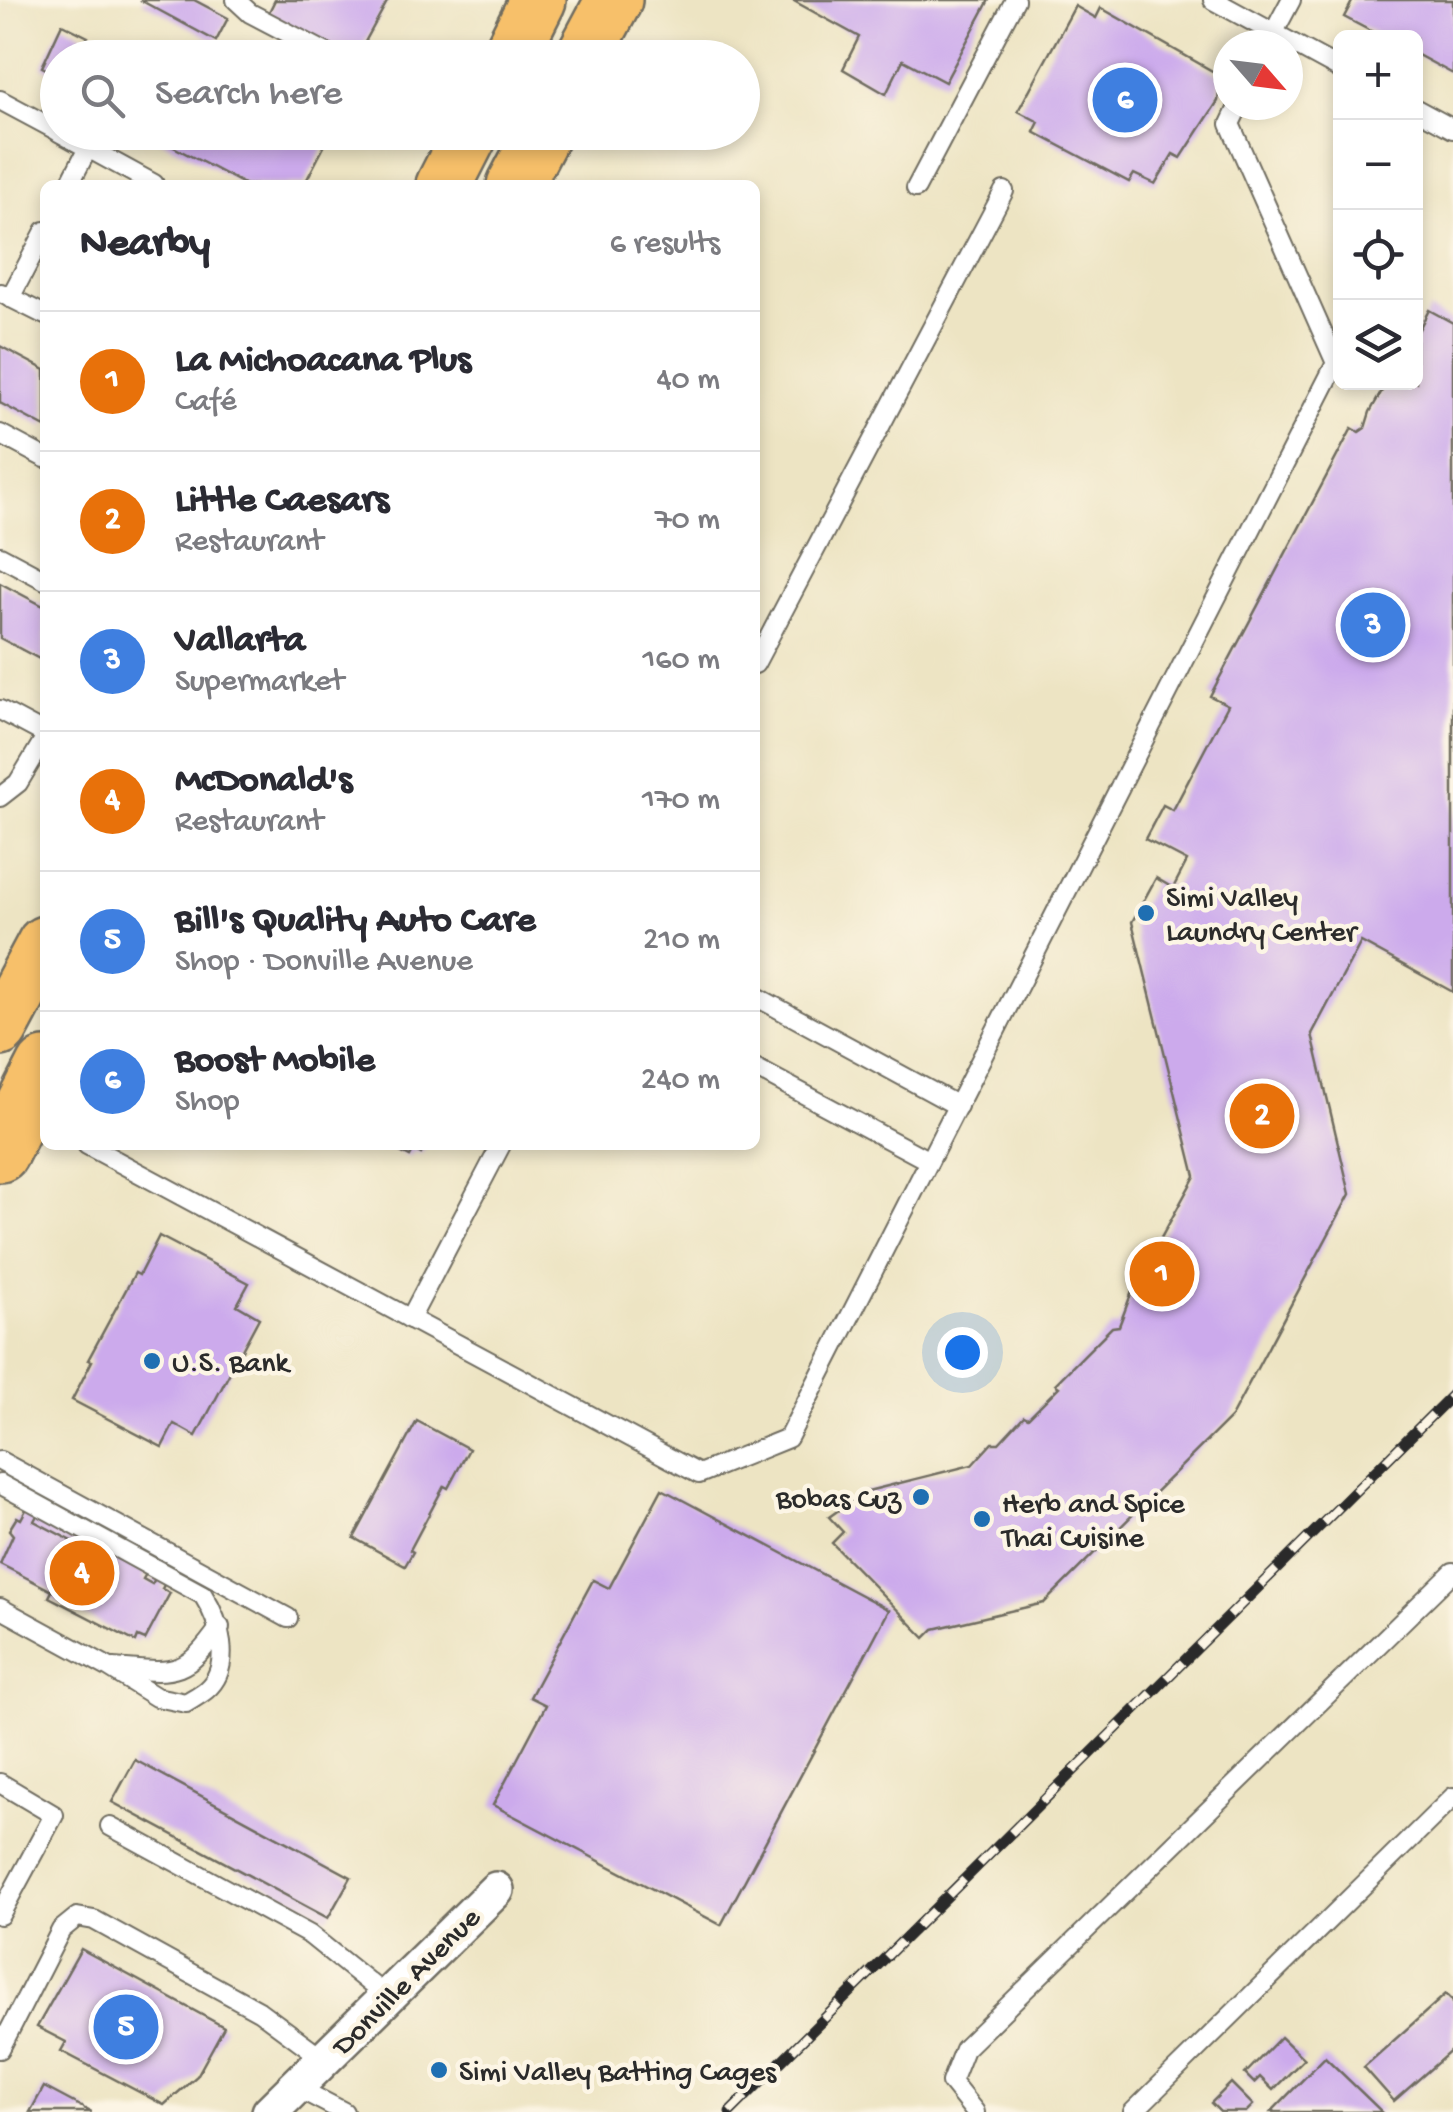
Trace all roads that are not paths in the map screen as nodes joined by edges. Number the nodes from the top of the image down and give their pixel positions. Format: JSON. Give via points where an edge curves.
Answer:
{"nodes":[{"id":1,"x":236,"y":0,"type":"edge"},
{"id":2,"x":538,"y":0,"type":"edge"},
{"id":3,"x":614,"y":0,"type":"edge"},
{"id":4,"x":1016,"y":0,"type":"edge"},
{"id":5,"x":1212,"y":0,"type":"edge"},
{"id":6,"x":1290,"y":0,"type":"edge"},
{"id":7,"x":1257,"y":30,"type":"edge"},
{"id":8,"x":1275,"y":30,"type":"edge"},
{"id":9,"x":302,"y":40,"type":"edge"},
{"id":10,"x":518,"y":40,"type":"edge"},
{"id":11,"x":593,"y":40,"type":"edge"},
{"id":12,"x":1303,"y":53,"type":"edge"},
{"id":13,"x":1333,"y":66,"type":"edge"},
{"id":14,"x":0,"y":100,"type":"edge"},
{"id":15,"x":1423,"y":113,"type":"edge"},
{"id":16,"x":1232,"y":120,"type":"edge"},
{"id":17,"x":40,"y":122,"type":"edge"},
{"id":18,"x":1453,"y":130,"type":"edge"},
{"id":19,"x":87,"y":150,"type":"edge"},
{"id":20,"x":92,"y":150,"type":"edge"},
{"id":21,"x":462,"y":150,"type":"edge"},
{"id":22,"x":533,"y":150,"type":"edge"},
{"id":23,"x":72,"y":180,"type":"edge"},
{"id":24,"x":147,"y":180,"type":"edge"},
{"id":25,"x":447,"y":180,"type":"edge"},
{"id":26,"x":518,"y":180,"type":"edge"},
{"id":27,"x":916,"y":188,"type":"dead end"},
{"id":28,"x":1004,"y":191,"type":"dead end"},
{"id":29,"x":40,"y":239,"type":"edge"},
{"id":30,"x":5,"y":296,"type":"edge"},
{"id":31,"x":40,"y":314,"type":"edge"},
{"id":32,"x":0,"y":434,"type":"edge"},
{"id":33,"x":40,"y":455,"type":"edge"},
{"id":34,"x":0,"y":556,"type":"edge"},
{"id":35,"x":40,"y":577,"type":"edge"},
{"id":36,"x":760,"y":655,"type":"edge"},
{"id":37,"x":0,"y":710,"type":"edge"},
{"id":38,"x":40,"y":733,"type":"edge"},
{"id":39,"x":40,"y":745,"type":"edge"},
{"id":40,"x":0,"y":797,"type":"edge"},
{"id":41,"x":40,"y":953,"type":"edge"},
{"id":42,"x":760,"y":999,"type":"edge"},
{"id":43,"x":0,"y":1028,"type":"edge"},
{"id":44,"x":760,"y":1071,"type":"edge"},
{"id":45,"x":958,"y":1106,"type":"junction"},
{"id":46,"x":96,"y":1150,"type":"edge"},
{"id":47,"x":498,"y":1150,"type":"edge"},
{"id":48,"x":929,"y":1160,"type":"junction"},
{"id":49,"x":410,"y":1319,"type":"junction"},
{"id":50,"x":0,"y":1461,"type":"edge"},
{"id":51,"x":0,"y":1484,"type":"edge"},
{"id":52,"x":1453,"y":1572,"type":"edge"},
{"id":53,"x":0,"y":1608,"type":"edge"},
{"id":54,"x":288,"y":1618,"type":"dead end"},
{"id":55,"x":220,"y":1627,"type":"junction"},
{"id":56,"x":108,"y":1667,"type":"junction"},
{"id":57,"x":0,"y":1782,"type":"edge"},
{"id":58,"x":1453,"y":1797,"type":"edge"},
{"id":59,"x":110,"y":1826,"type":"dead end"},
{"id":60,"x":496,"y":1890,"type":"dead end"},
{"id":61,"x":0,"y":1916,"type":"edge"},
{"id":62,"x":387,"y":1997,"type":"junction"},
{"id":63,"x":0,"y":2049,"type":"edge"},
{"id":64,"x":324,"y":2059,"type":"junction"},
{"id":65,"x":296,"y":2087,"type":"junction"},
{"id":66,"x":270,"y":2112,"type":"edge"},
{"id":67,"x":344,"y":2112,"type":"edge"},
{"id":68,"x":975,"y":2112,"type":"edge"},
{"id":69,"x":1134,"y":2112,"type":"edge"}],
"edges":[{"from":1,"to":9,"type":"lane"},
{"from":2,"to":10,"type":"main road"},
{"from":3,"to":11,"type":"main road"},
{"from":4,"to":27,"type":"lane"},
{"from":5,"to":7,"type":"lane"},
{"from":6,"to":8,"type":"lane"},
{"from":12,"to":13,"type":"lane"},
{"from":14,"to":17,"type":"lane"},
{"from":15,"to":18,"type":"lane"},
{"from":16,"to":45,"type":"lane","via":[[1336,363]]},
{"from":19,"to":23,"type":"lane"},
{"from":20,"to":24,"type":"lane"},
{"from":21,"to":25,"type":"main road"},
{"from":22,"to":26,"type":"main road"},
{"from":28,"to":36,"type":"lane"},
{"from":29,"to":30,"type":"lane"},
{"from":30,"to":31,"type":"lane"},
{"from":32,"to":33,"type":"lane"},
{"from":34,"to":35,"type":"lane"},
{"from":37,"to":38,"type":"lane"},
{"from":39,"to":40,"type":"lane","via":[[18,783]]},
{"from":41,"to":43,"type":"main road"},
{"from":42,"to":45,"type":"lane"},
{"from":44,"to":48,"type":"lane"},
{"from":45,"to":48,"type":"lane"},
{"from":46,"to":49,"type":"lane"},
{"from":47,"to":49,"type":"lane"},
{"from":48,"to":49,"type":"lane","via":[[788,1438],[699,1474]]},
{"from":50,"to":54,"type":"lane"},
{"from":51,"to":55,"type":"lane","via":[[202,1595]]},
{"from":52,"to":68,"type":"lane","via":[[964,2049],[951,2082]]},
{"from":53,"to":56,"type":"lane"},
{"from":55,"to":56,"type":"lane","via":[[196,1659],[179,1668]]},
{"from":55,"to":56,"type":"lane","via":[[210,1688],[186,1703],[156,1697]]},
{"from":57,"to":61,"type":"lane","via":[[54,1815]]},
{"from":58,"to":69,"type":"lane"},
{"from":59,"to":62,"type":"lane","via":[[310,1935]]},
{"from":60,"to":62,"type":"street","name":"Donville Avenue"},
{"from":62,"to":64,"type":"street","name":"Donville Avenue"},
{"from":63,"to":64,"type":"lane","via":[[61,1930],[77,1917],[94,1920],[259,2011]]},
{"from":64,"to":65,"type":"street","name":"Donville Avenue"},
{"from":65,"to":66,"type":"street","name":"Donville Avenue"},
{"from":65,"to":67,"type":"lane"}]}
